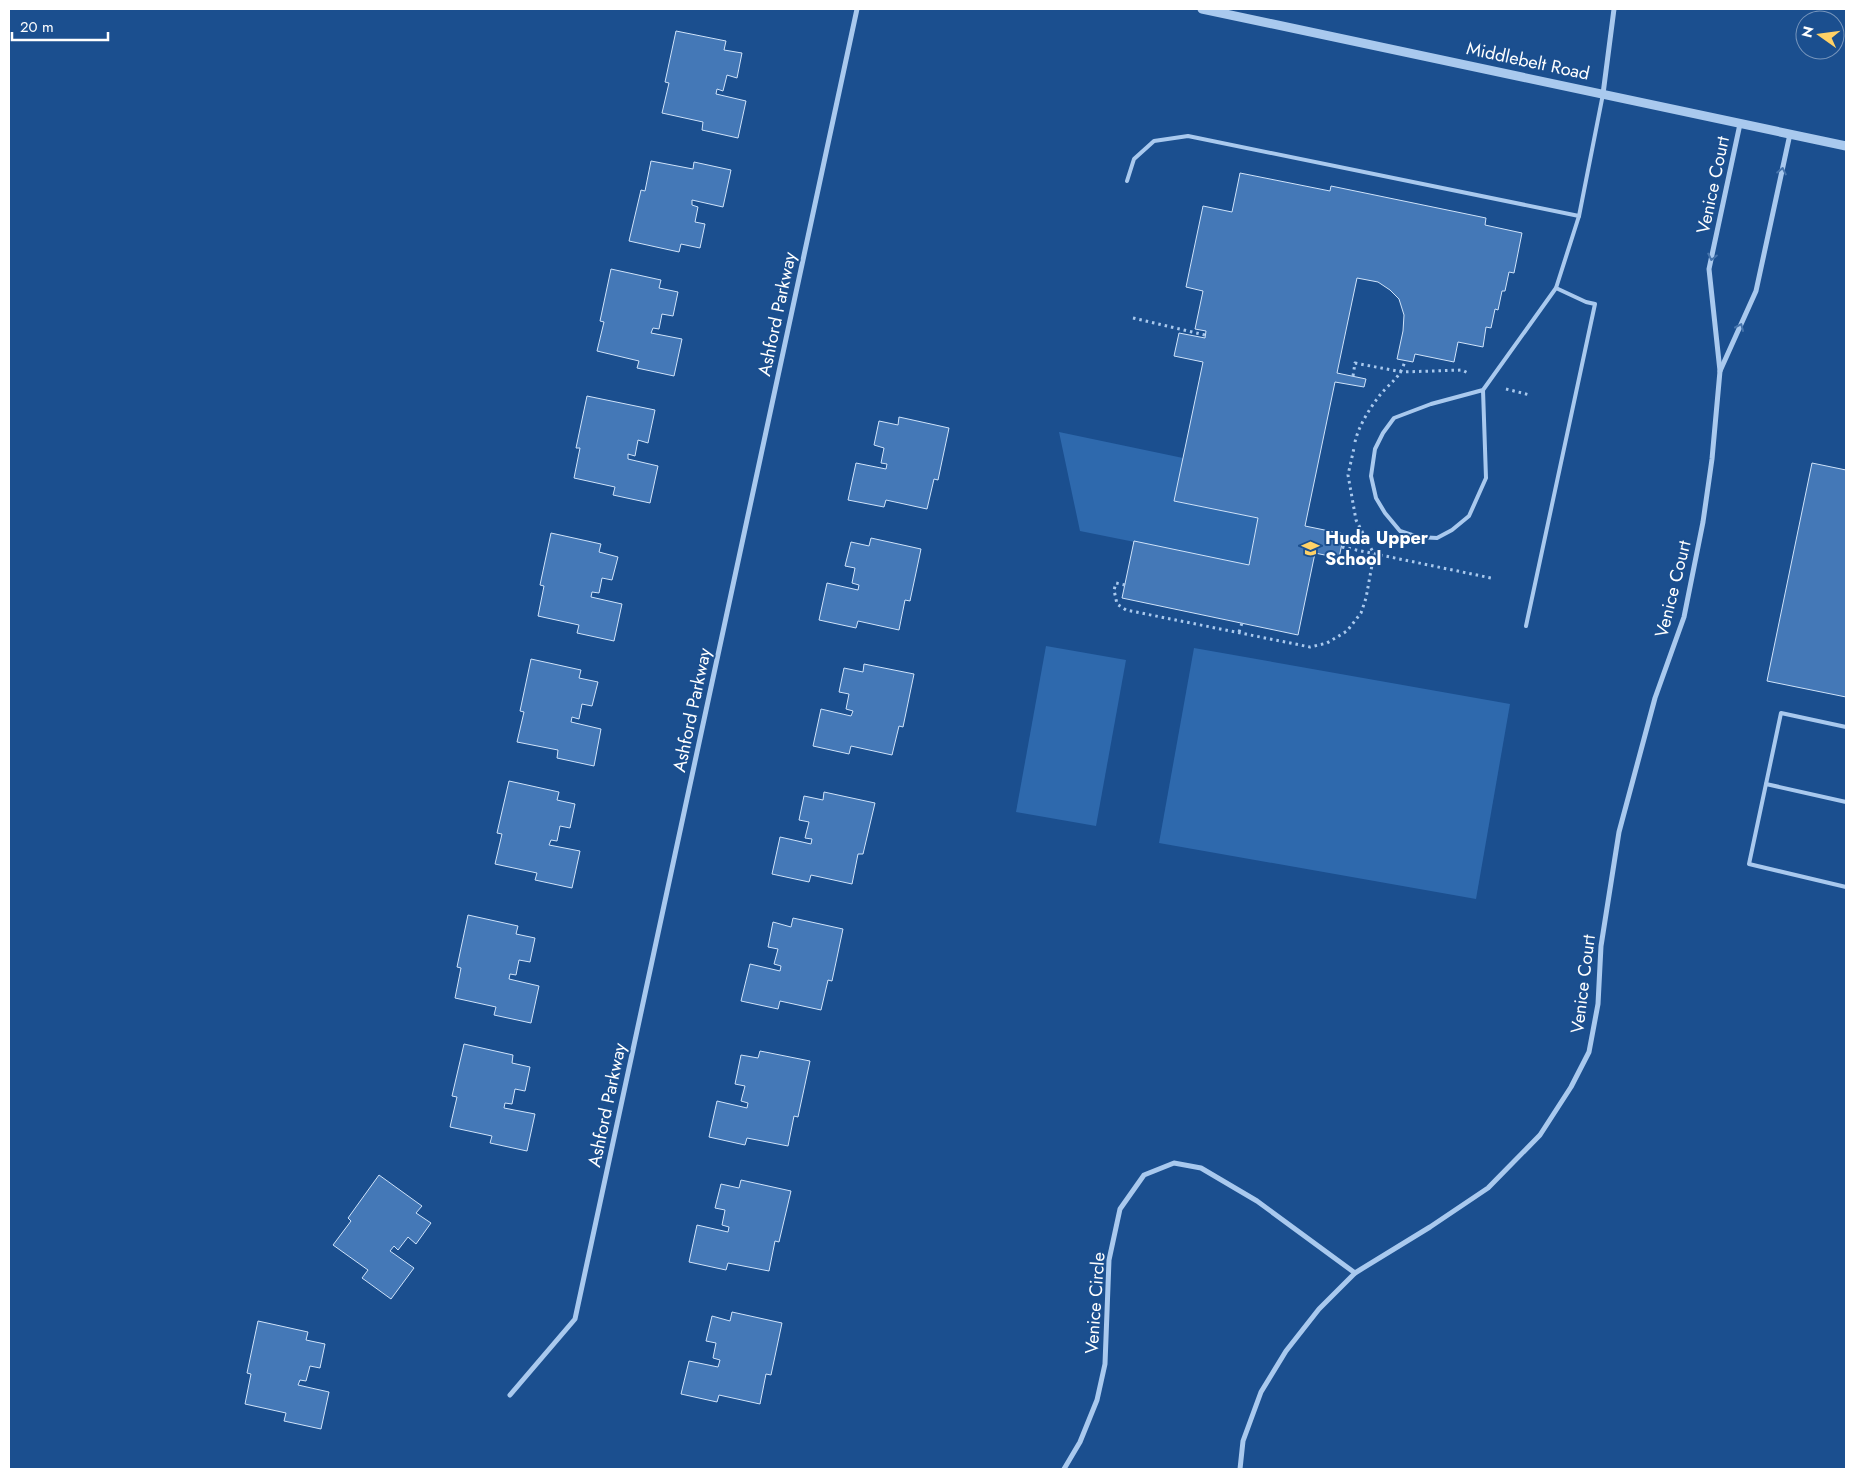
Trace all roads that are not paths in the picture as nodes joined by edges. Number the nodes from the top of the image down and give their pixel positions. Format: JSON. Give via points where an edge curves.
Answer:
{"nodes":[{"id":1,"x":856,"y":9,"type":"edge"},
{"id":2,"x":1202,"y":9,"type":"edge"},
{"id":3,"x":1614,"y":9,"type":"edge"},
{"id":4,"x":1603,"y":94,"type":"junction"},
{"id":5,"x":1740,"y":124,"type":"junction"},
{"id":6,"x":1790,"y":134,"type":"junction"},
{"id":7,"x":1846,"y":146,"type":"edge"},
{"id":8,"x":1127,"y":181,"type":"dead end"},
{"id":9,"x":1579,"y":216,"type":"junction"},
{"id":10,"x":1556,"y":288,"type":"junction"},
{"id":11,"x":1720,"y":372,"type":"junction"},
{"id":12,"x":1483,"y":390,"type":"junction"},
{"id":13,"x":1526,"y":626,"type":"dead end"},
{"id":14,"x":1846,"y":727,"type":"edge"},
{"id":15,"x":1766,"y":784,"type":"junction"},
{"id":16,"x":1846,"y":802,"type":"edge"},
{"id":17,"x":1846,"y":887,"type":"edge"},
{"id":18,"x":1355,"y":1273,"type":"junction"},
{"id":19,"x":510,"y":1394,"type":"dead end"},
{"id":20,"x":1064,"y":1469,"type":"edge"},
{"id":21,"x":1240,"y":1469,"type":"edge"}],
"edges":[{"from":1,"to":19,"type":"street","name":"Ashford Parkway","via":[[574,1319]]},
{"from":2,"to":4,"type":"street","name":"Middlebelt Road"},
{"from":3,"to":4,"type":"street"},
{"from":4,"to":5,"type":"street","name":"Middlebelt Road"},
{"from":4,"to":9,"type":"lane"},
{"from":5,"to":6,"type":"street","name":"Middlebelt Road"},
{"from":5,"to":11,"type":"street","name":"Venice Court","one_way":true,"via":[[1709,269]]},
{"from":6,"to":7,"type":"street","name":"Middlebelt Road"},
{"from":11,"to":6,"type":"street","name":"Venice Court","one_way":true,"via":[[1756,291]]},
{"from":8,"to":9,"type":"lane","via":[[1134,159],[1154,140],[1188,136]]},
{"from":9,"to":10,"type":"lane"},
{"from":10,"to":12,"type":"lane"},
{"from":10,"to":13,"type":"lane","via":[[1595,304]]},
{"from":11,"to":18,"type":"street","name":"Venice Court","via":[[1703,522],[1684,617],[1655,698],[1619,832],[1589,1052],[1571,1088],[1540,1135],[1488,1188]]},
{"from":12,"to":12,"type":"lane","via":[[1394,418],[1384,433],[1375,449],[1372,476],[1376,498],[1400,531],[1418,537],[1437,538],[1469,516],[1486,478]]},
{"from":14,"to":15,"type":"lane","via":[[1781,713]]},
{"from":15,"to":16,"type":"lane"},
{"from":15,"to":17,"type":"lane","via":[[1749,864]]},
{"from":18,"to":20,"type":"street","name":"Venice Circle","via":[[1257,1201],[1201,1168],[1174,1163],[1144,1175],[1120,1209],[1109,1260],[1105,1364],[1097,1400],[1080,1442]]},
{"from":18,"to":21,"type":"street","name":"Venice Court","via":[[1319,1309],[1286,1351],[1261,1392],[1243,1441]]}]}
